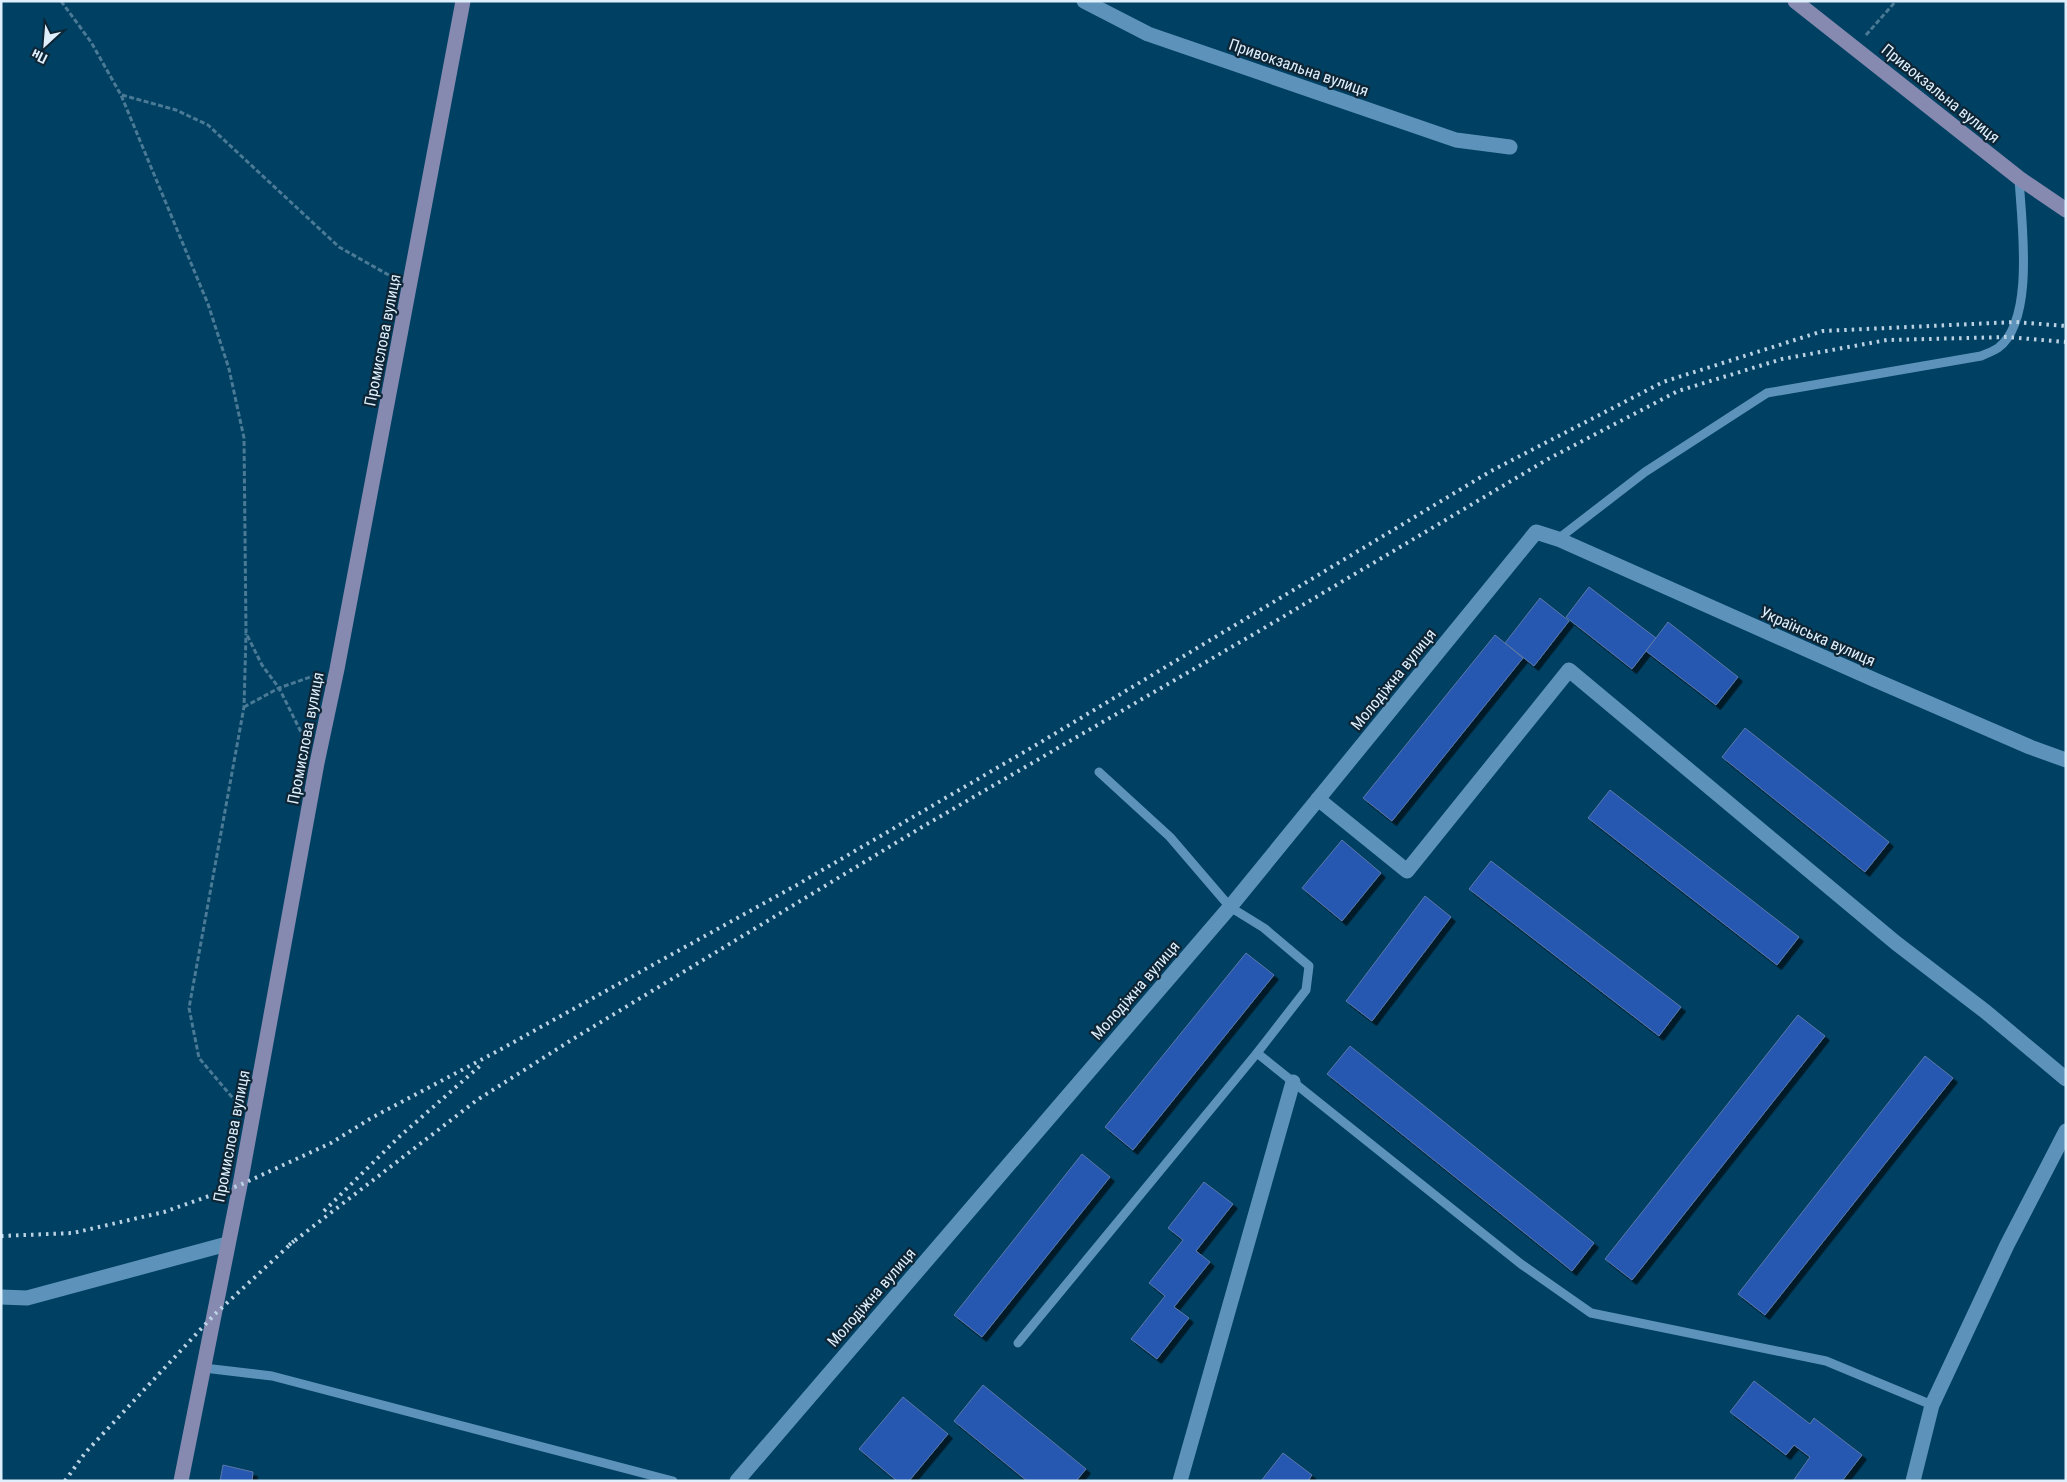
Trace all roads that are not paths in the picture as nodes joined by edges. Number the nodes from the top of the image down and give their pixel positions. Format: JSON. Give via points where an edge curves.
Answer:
{"nodes":[{"id":1,"x":463,"y":1,"type":"edge"},
{"id":2,"x":1084,"y":1,"type":"edge"},
{"id":3,"x":1795,"y":1,"type":"edge"},
{"id":4,"x":1510,"y":147,"type":"dead end"},
{"id":5,"x":2019,"y":178,"type":"junction"},
{"id":6,"x":2066,"y":210,"type":"edge"},
{"id":7,"x":1558,"y":539,"type":"junction"},
{"id":8,"x":2066,"y":760,"type":"edge"},
{"id":9,"x":1099,"y":772,"type":"dead end"},
{"id":10,"x":1318,"y":799,"type":"junction"},
{"id":11,"x":1230,"y":907,"type":"junction"},
{"id":12,"x":1257,"y":1053,"type":"junction"},
{"id":13,"x":2066,"y":1079,"type":"edge"},
{"id":14,"x":1293,"y":1082,"type":"junction"},
{"id":15,"x":2066,"y":1131,"type":"edge"},
{"id":16,"x":227,"y":1244,"type":"junction"},
{"id":17,"x":1,"y":1297,"type":"edge"},
{"id":18,"x":1018,"y":1343,"type":"dead end"},
{"id":19,"x":204,"y":1368,"type":"junction"},
{"id":20,"x":1932,"y":1405,"type":"junction"},
{"id":21,"x":181,"y":1481,"type":"edge"},
{"id":22,"x":673,"y":1481,"type":"edge"},
{"id":23,"x":737,"y":1481,"type":"edge"},
{"id":24,"x":1180,"y":1481,"type":"edge"},
{"id":25,"x":1913,"y":1481,"type":"edge"}],
"edges":[{"from":1,"to":16,"type":"street","name":"Промислова вулиця"},
{"from":2,"to":4,"type":"street","name":"Привокзальна вулиця","via":[[1148,34],[1456,140]]},
{"from":3,"to":5,"type":"street","name":"Привокзальна вулиця"},
{"from":5,"to":6,"type":"street","name":"Привокзальна вулиця"},
{"from":5,"to":7,"type":"lane","via":[[2024,283],[2021,306],[1999,348],[1981,356],[1767,393],[1645,472]]},
{"from":7,"to":8,"type":"street","name":"Українська вулиця","via":[[1903,692]]},
{"from":7,"to":10,"type":"street","name":"Молодіжна вулиця","via":[[1536,532]]},
{"from":9,"to":11,"type":"lane","via":[[1170,836]]},
{"from":10,"to":11,"type":"street","name":"Молодіжна вулиця"},
{"from":10,"to":13,"type":"street","via":[[1408,871],[1569,670],[1896,943]]},
{"from":11,"to":12,"type":"lane","via":[[1264,928],[1309,966],[1306,990]]},
{"from":11,"to":23,"type":"street","name":"Молодіжна вулиця"},
{"from":12,"to":14,"type":"lane"},
{"from":12,"to":18,"type":"lane"},
{"from":14,"to":20,"type":"lane","via":[[1522,1264],[1591,1313],[1826,1361]]},
{"from":14,"to":24,"type":"street"},
{"from":15,"to":20,"type":"street","via":[[2007,1245]]},
{"from":16,"to":17,"type":"street","via":[[27,1298]]},
{"from":16,"to":19,"type":"street","name":"Промислова вулиця"},
{"from":19,"to":21,"type":"street","name":"Промислова вулиця"},
{"from":19,"to":22,"type":"lane","via":[[272,1376]]},
{"from":20,"to":25,"type":"street"}]}
